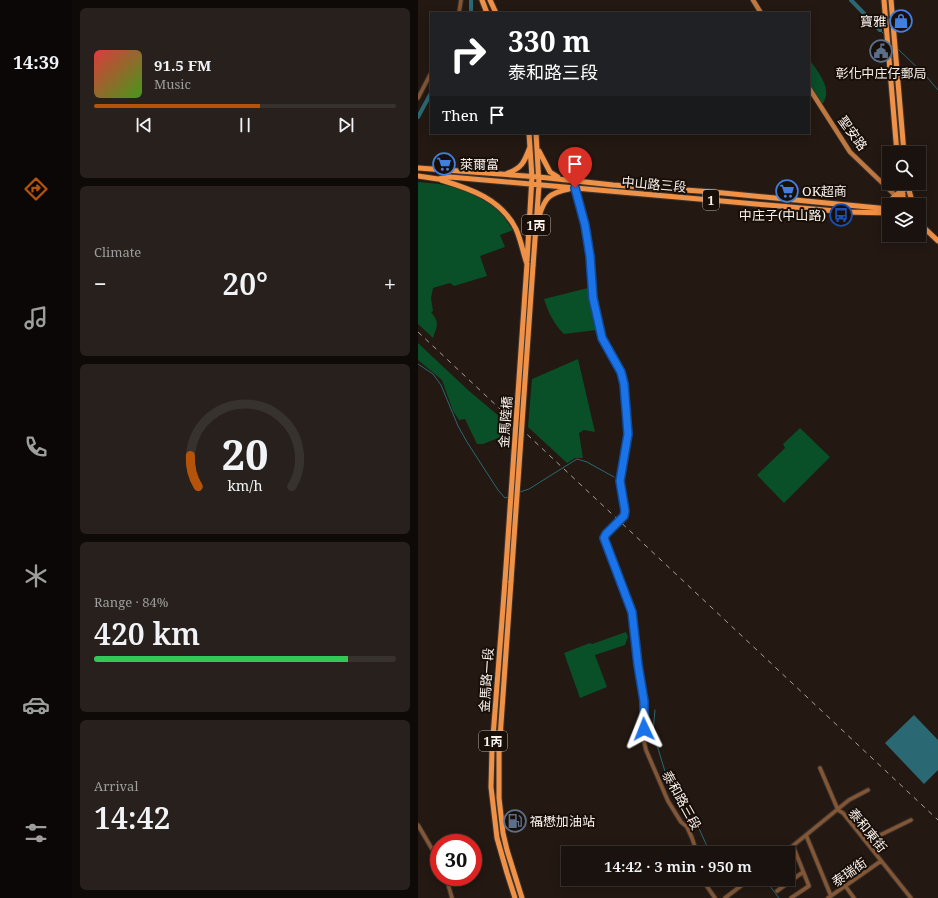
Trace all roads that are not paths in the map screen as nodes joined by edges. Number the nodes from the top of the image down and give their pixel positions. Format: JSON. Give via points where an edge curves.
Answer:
{"nodes":[{"id":1,"x":461,"y":0,"type":"edge"},
{"id":2,"x":482,"y":0,"type":"edge"},
{"id":3,"x":490,"y":0,"type":"edge"},
{"id":4,"x":752,"y":0,"type":"edge"},
{"id":5,"x":884,"y":0,"type":"edge"},
{"id":6,"x":891,"y":0,"type":"edge"},
{"id":7,"x":459,"y":12,"type":"edge"},
{"id":8,"x":487,"y":12,"type":"edge"},
{"id":9,"x":496,"y":12,"type":"edge"},
{"id":10,"x":760,"y":12,"type":"edge"},
{"id":11,"x":430,"y":75,"type":"edge"},
{"id":12,"x":810,"y":90,"type":"edge"},
{"id":13,"x":418,"y":98,"type":"edge"},
{"id":14,"x":529,"y":134,"type":"edge"},
{"id":15,"x":536,"y":134,"type":"edge"},
{"id":16,"x":531,"y":146,"type":"junction"},
{"id":17,"x":896,"y":146,"type":"edge"},
{"id":18,"x":903,"y":146,"type":"edge"},
{"id":19,"x":538,"y":148,"type":"junction"},
{"id":20,"x":418,"y":168,"type":"edge"},
{"id":21,"x":503,"y":175,"type":"junction"},
{"id":22,"x":418,"y":176,"type":"edge"},
{"id":23,"x":532,"y":177,"type":"junction"},
{"id":24,"x":539,"y":177,"type":"junction"},
{"id":25,"x":438,"y":179,"type":"junction"},
{"id":26,"x":569,"y":181,"type":"junction"},
{"id":27,"x":576,"y":181,"type":"junction"},
{"id":28,"x":532,"y":184,"type":"junction"},
{"id":29,"x":539,"y":185,"type":"junction"},
{"id":30,"x":575,"y":188,"type":"junction"},
{"id":31,"x":901,"y":198,"type":"edge"},
{"id":32,"x":882,"y":211,"type":"edge"},
{"id":33,"x":882,"y":211,"type":"edge"},
{"id":34,"x":536,"y":223,"type":"junction"},
{"id":35,"x":926,"y":230,"type":"edge"},
{"id":36,"x":938,"y":241,"type":"edge"},
{"id":37,"x":527,"y":264,"type":"junction"},
{"id":38,"x":508,"y":581,"type":"junction"},
{"id":39,"x":820,"y":768,"type":"dead end"},
{"id":40,"x":868,"y":790,"type":"dead end"},
{"id":41,"x":838,"y":810,"type":"junction"},
{"id":42,"x":911,"y":820,"type":"dead end"},
{"id":43,"x":418,"y":825,"type":"edge"},
{"id":44,"x":806,"y":835,"type":"junction"},
{"id":45,"x":866,"y":842,"type":"junction"},
{"id":46,"x":430,"y":846,"type":"edge"},
{"id":47,"x":695,"y":846,"type":"edge"},
{"id":48,"x":793,"y":846,"type":"edge"},
{"id":49,"x":795,"y":851,"type":"edge"},
{"id":50,"x":882,"y":861,"type":"junction"},
{"id":51,"x":804,"y":872,"type":"junction"},
{"id":52,"x":449,"y":886,"type":"edge"},
{"id":53,"x":707,"y":886,"type":"edge"},
{"id":54,"x":740,"y":886,"type":"edge"},
{"id":55,"x":846,"y":887,"type":"junction"},
{"id":56,"x":777,"y":891,"type":"dead end"},
{"id":57,"x":714,"y":897,"type":"edge"},
{"id":58,"x":830,"y":897,"type":"edge"},
{"id":59,"x":452,"y":898,"type":"edge"},
{"id":60,"x":515,"y":898,"type":"edge"},
{"id":61,"x":522,"y":898,"type":"edge"},
{"id":62,"x":709,"y":898,"type":"edge"},
{"id":63,"x":725,"y":898,"type":"edge"},
{"id":64,"x":791,"y":898,"type":"edge"},
{"id":65,"x":854,"y":898,"type":"edge"},
{"id":66,"x":911,"y":898,"type":"edge"}],
"edges":[{"from":1,"to":7,"type":"street"},
{"from":2,"to":8,"type":"main road"},
{"from":3,"to":9,"type":"main road"},
{"from":4,"to":10,"type":"street"},
{"from":5,"to":17,"type":"main road"},
{"from":6,"to":18,"type":"main road"},
{"from":11,"to":13,"type":"street"},
{"from":12,"to":31,"type":"street","name":"聖安路","via":[[850,152]]},
{"from":14,"to":16,"type":"main road","number":"1丙"},
{"from":15,"to":19,"type":"main road","number":"1丙"},
{"from":16,"to":21,"type":"main road","via":[[521,166]]},
{"from":16,"to":23,"type":"main road","number":"1丙"},
{"from":19,"to":24,"type":"main road","number":"1丙"},
{"from":19,"to":26,"type":"main road","via":[[550,172]]},
{"from":20,"to":21,"type":"main road","name":"中山路三段","number":"1"},
{"from":21,"to":23,"type":"main road","name":"中山路三段","number":"1"},
{"from":22,"to":25,"type":"main road","name":"中山路三段","number":"1"},
{"from":23,"to":24,"type":"main road","name":"中山路三段","number":"1"},
{"from":23,"to":28,"type":"main road","number":"1丙"},
{"from":24,"to":26,"type":"main road","name":"中山路三段","number":"1"},
{"from":24,"to":29,"type":"main road","number":"1丙"},
{"from":25,"to":28,"type":"main road","name":"中山路三段","number":"1","via":[[450,177]]},
{"from":25,"to":37,"type":"main road","number":"1","via":[[481,194],[504,211],[516,229]]},
{"from":26,"to":27,"type":"main road","name":"中山路三段","number":"1"},
{"from":27,"to":30,"type":"street","name":"泰和路三段"},
{"from":27,"to":32,"type":"main road","name":"中山路三段","number":"1"},
{"from":28,"to":29,"type":"main road","name":"中山路三段","number":"1"},
{"from":28,"to":37,"type":"main road","number":"1丙"},
{"from":29,"to":30,"type":"main road","name":"中山路三段","number":"1"},
{"from":29,"to":34,"type":"main road","number":"1丙"},
{"from":30,"to":33,"type":"main road","name":"中山路三段","number":"1","via":[[847,212]]},
{"from":30,"to":34,"type":"main road","via":[[557,192],[544,201]]},
{"from":30,"to":47,"type":"street","name":"泰和路三段","via":[[585,225],[593,298],[601,331],[621,372],[626,401],[628,434],[620,481],[625,511],[624,516],[604,538],[632,612],[644,701],[646,750],[668,801],[687,827]]},
{"from":34,"to":38,"type":"main road","name":"金馬陸橋","number":"1丙","bridge":true},
{"from":35,"to":36,"type":"main road"},
{"from":37,"to":38,"type":"main road","name":"金馬陸橋","number":"1丙","bridge":true},
{"from":38,"to":60,"type":"main road","name":"金馬路一段","number":"1丙","via":[[492,750],[491,787],[497,838]]},
{"from":38,"to":61,"type":"main road","name":"金馬路一段","number":"1丙","via":[[499,798],[506,850]]},
{"from":39,"to":41,"type":"street"},
{"from":40,"to":41,"type":"street","via":[[849,800]]},
{"from":41,"to":44,"type":"street","name":"泰和東街"},
{"from":41,"to":45,"type":"street","name":"泰和東街","via":[[844,813]]},
{"from":42,"to":45,"type":"street"},
{"from":43,"to":46,"type":"street"},
{"from":44,"to":48,"type":"street","name":"泰和東街"},
{"from":44,"to":58,"type":"street"},
{"from":45,"to":50,"type":"street","name":"泰和東街"},
{"from":49,"to":51,"type":"street"},
{"from":50,"to":55,"type":"street","name":"泰瑞街"},
{"from":50,"to":66,"type":"street","name":"泰和東街"},
{"from":51,"to":56,"type":"street"},
{"from":51,"to":64,"type":"street","via":[[809,886]]},
{"from":52,"to":59,"type":"street"},
{"from":53,"to":57,"type":"street"},
{"from":54,"to":63,"type":"street"},
{"from":55,"to":58,"type":"street","name":"泰瑞街"},
{"from":55,"to":65,"type":"street"},
{"from":57,"to":62,"type":"street"}]}
